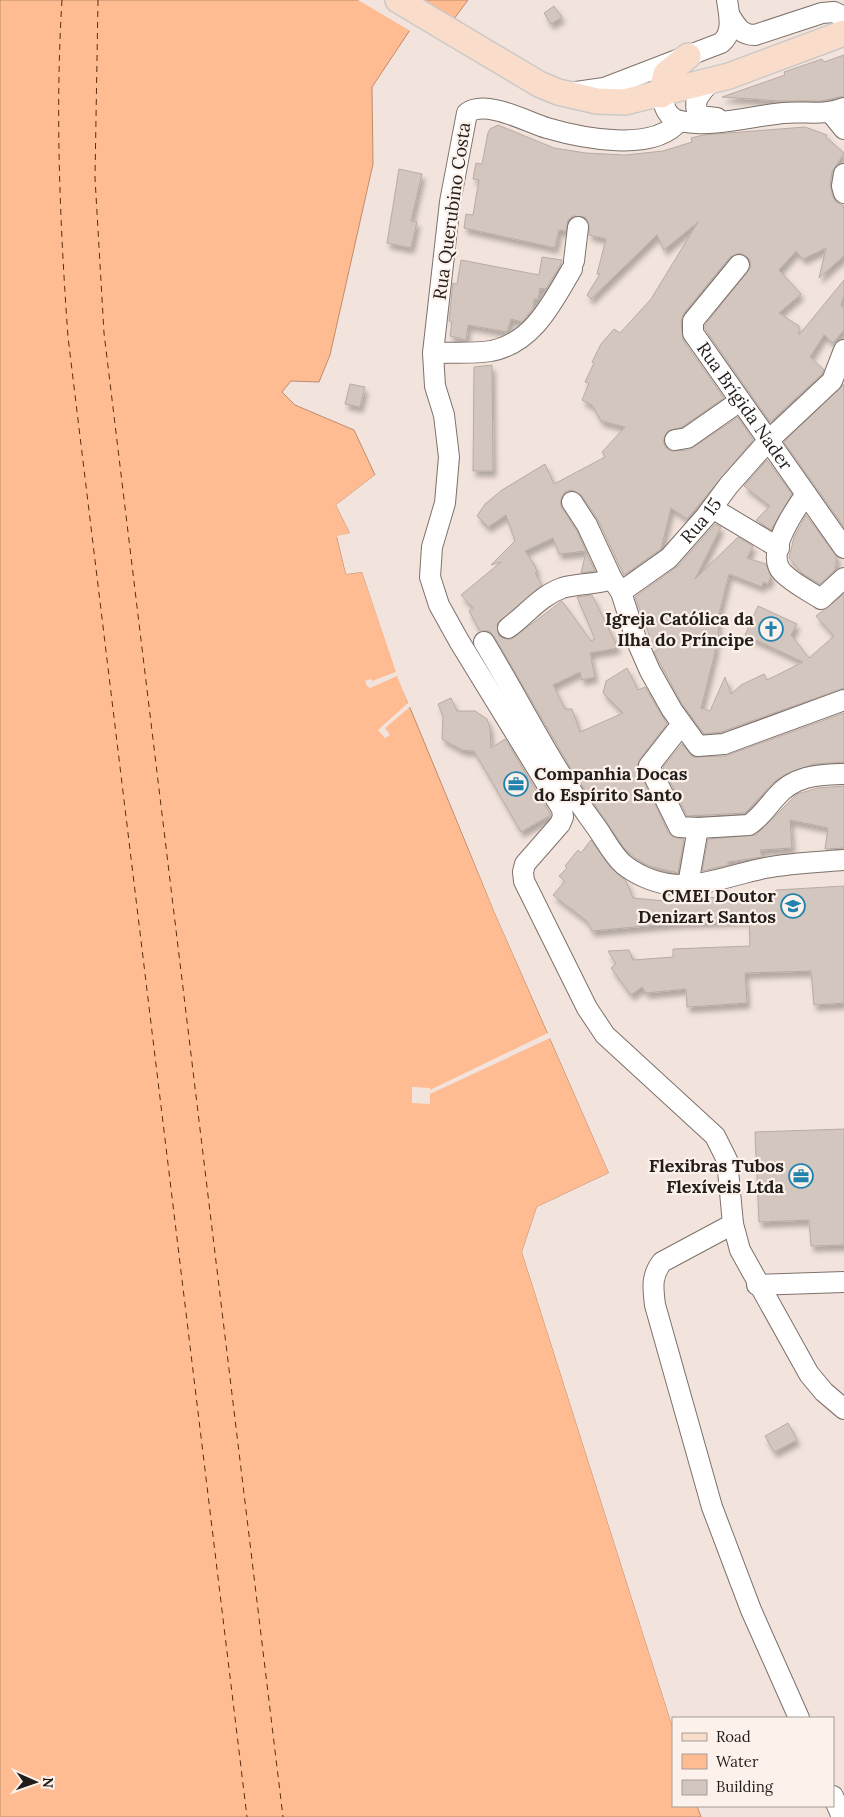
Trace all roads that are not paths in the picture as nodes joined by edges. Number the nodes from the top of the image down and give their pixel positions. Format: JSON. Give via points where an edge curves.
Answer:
{"nodes":[{"id":1,"x":398,"y":0,"type":"edge"},
{"id":2,"x":830,"y":0,"type":"edge"},
{"id":3,"x":844,"y":4,"type":"edge"},
{"id":4,"x":728,"y":8,"type":"edge"},
{"id":5,"x":844,"y":17,"type":"edge"},
{"id":6,"x":844,"y":33,"type":"edge"},
{"id":7,"x":688,"y":56,"type":"junction"},
{"id":8,"x":710,"y":82,"type":"junction"},
{"id":9,"x":558,"y":92,"type":"junction"},
{"id":10,"x":661,"y":95,"type":"junction"},
{"id":11,"x":837,"y":111,"type":"edge"},
{"id":12,"x":729,"y":119,"type":"junction"},
{"id":13,"x":679,"y":121,"type":"junction"},
{"id":14,"x":844,"y":130,"type":"edge"},
{"id":15,"x":844,"y":174,"type":"edge"},
{"id":16,"x":844,"y":193,"type":"edge"},
{"id":17,"x":578,"y":227,"type":"dead end"},
{"id":18,"x":739,"y":265,"type":"dead end"},
{"id":19,"x":844,"y":350,"type":"edge"},
{"id":20,"x":433,"y":353,"type":"junction"},
{"id":21,"x":740,"y":401,"type":"junction"},
{"id":22,"x":675,"y":440,"type":"dead end"},
{"id":23,"x":769,"y":440,"type":"junction"},
{"id":24,"x":806,"y":494,"type":"junction"},
{"id":25,"x":572,"y":502,"type":"dead end"},
{"id":26,"x":712,"y":508,"type":"junction"},
{"id":27,"x":779,"y":548,"type":"junction"},
{"id":28,"x":844,"y":548,"type":"edge"},
{"id":29,"x":844,"y":578,"type":"edge"},
{"id":30,"x":617,"y":585,"type":"junction"},
{"id":31,"x":508,"y":628,"type":"dead end"},
{"id":32,"x":484,"y":642,"type":"dead end"},
{"id":33,"x":844,"y":700,"type":"edge"},
{"id":34,"x":682,"y":724,"type":"junction"},
{"id":35,"x":844,"y":774,"type":"edge"},
{"id":36,"x":698,"y":828,"type":"junction"},
{"id":37,"x":844,"y":860,"type":"edge"},
{"id":38,"x":688,"y":885,"type":"junction"},
{"id":39,"x":733,"y":1224,"type":"junction"},
{"id":40,"x":844,"y":1282,"type":"edge"},
{"id":41,"x":757,"y":1285,"type":"junction"},
{"id":42,"x":844,"y":1409,"type":"edge"},
{"id":43,"x":798,"y":1717,"type":"edge"},
{"id":44,"x":834,"y":1798,"type":"edge"},
{"id":45,"x":842,"y":1817,"type":"edge"}],
"edges":[{"from":1,"to":9,"type":"main road","via":[[539,84]]},
{"from":2,"to":3,"type":"street"},
{"from":4,"to":5,"type":"street","via":[[739,31],[748,35],[822,13],[834,12]]},
{"from":4,"to":7,"type":"street","via":[[729,35],[726,39]]},
{"from":6,"to":8,"type":"main road"},
{"from":7,"to":9,"type":"street","via":[[604,88]]},
{"from":7,"to":10,"type":"main road","via":[[666,74]]},
{"from":8,"to":10,"type":"main road"},
{"from":8,"to":12,"type":"street","via":[[696,98],[695,108],[699,116]]},
{"from":9,"to":10,"type":"main road","via":[[597,101],[625,102]]},
{"from":10,"to":13,"type":"street","via":[[666,111]]},
{"from":11,"to":12,"type":"street"},
{"from":11,"to":14,"type":"street"},
{"from":12,"to":13,"type":"street","via":[[704,123]]},
{"from":13,"to":20,"type":"street","name":"Rua Querubino Costa","via":[[672,129],[655,137],[627,141],[586,137],[484,108],[467,113],[450,202]]},
{"from":15,"to":16,"type":"street"},
{"from":17,"to":20,"type":"street","via":[[573,265],[534,328],[513,343],[491,351]]},
{"from":18,"to":21,"type":"street","name":"Rua Brígida Nader","via":[[693,321],[692,327]]},
{"from":19,"to":23,"type":"street","name":"Rua 15","via":[[832,381]]},
{"from":20,"to":39,"type":"street","via":[[435,386],[444,415],[449,457],[445,503],[432,547],[430,577],[439,605],[459,641],[562,809],[560,824],[525,864],[524,880],[587,1008],[606,1034],[715,1136],[727,1160]]},
{"from":21,"to":22,"type":"street","via":[[687,438]]},
{"from":21,"to":23,"type":"street","name":"Rua Brígida Nader"},
{"from":23,"to":24,"type":"street","name":"Rua Brígida Nader"},
{"from":23,"to":26,"type":"street","name":"Rua 15","via":[[728,485]]},
{"from":24,"to":27,"type":"street","via":[[784,528]]},
{"from":24,"to":28,"type":"street","name":"Rua Brígida Nader"},
{"from":25,"to":30,"type":"street"},
{"from":26,"to":27,"type":"street"},
{"from":26,"to":30,"type":"street","name":"Rua 15","via":[[664,563]]},
{"from":27,"to":29,"type":"street","via":[[776,559],[782,573],[821,599]]},
{"from":30,"to":31,"type":"street","name":"Rua 15","via":[[561,589],[531,606]]},
{"from":30,"to":34,"type":"street","via":[[642,656]]},
{"from":32,"to":38,"type":"street","via":[[585,812],[624,864],[656,881]]},
{"from":33,"to":34,"type":"street","via":[[724,744],[698,746]]},
{"from":34,"to":36,"type":"street","via":[[649,766],[679,827]]},
{"from":35,"to":36,"type":"street","via":[[815,774],[799,780],[777,795],[749,825]]},
{"from":36,"to":38,"type":"street"},
{"from":37,"to":38,"type":"street","via":[[766,868]]},
{"from":39,"to":41,"type":"street","via":[[740,1250]]},
{"from":39,"to":43,"type":"street","via":[[662,1262],[655,1271],[653,1286],[712,1507],[751,1610]]},
{"from":40,"to":41,"type":"street"},
{"from":41,"to":42,"type":"street","via":[[809,1374]]},
{"from":44,"to":45,"type":"street"}]}
